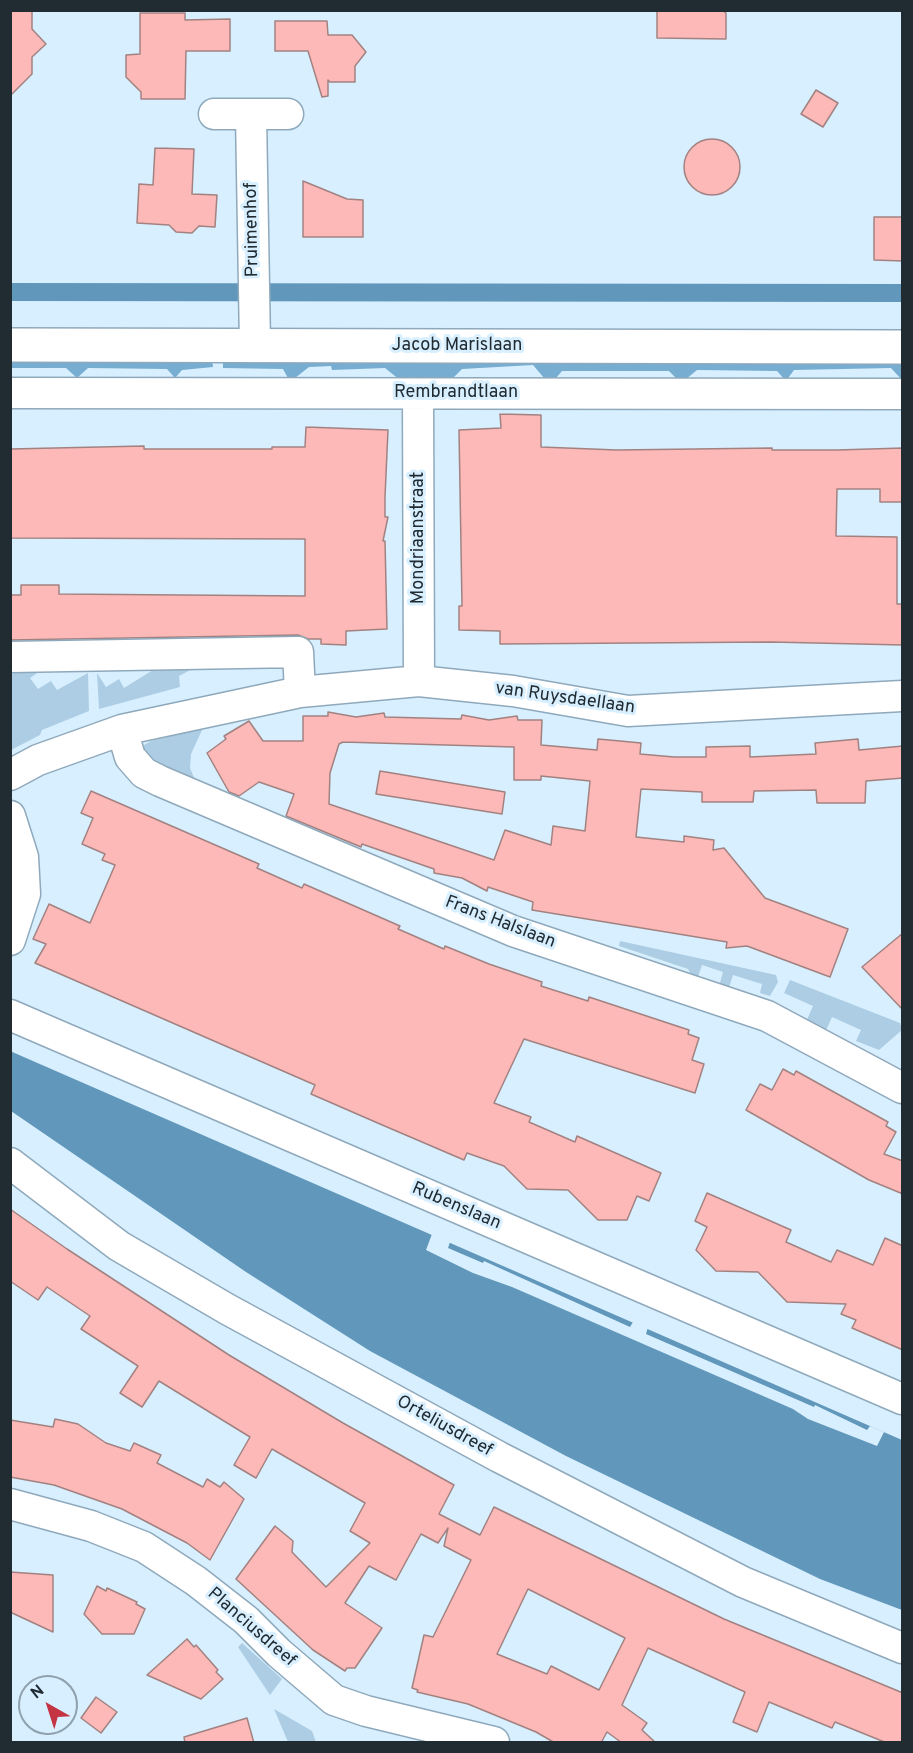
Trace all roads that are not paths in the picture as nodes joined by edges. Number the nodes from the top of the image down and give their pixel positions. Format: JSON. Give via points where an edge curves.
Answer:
{"nodes":[{"id":1,"x":214,"y":114,"type":"dead end"},
{"id":2,"x":288,"y":114,"type":"dead end"},
{"id":3,"x":251,"y":115,"type":"junction"},
{"id":4,"x":10,"y":345,"type":"edge"},
{"id":5,"x":255,"y":345,"type":"junction"},
{"id":6,"x":903,"y":347,"type":"edge"},
{"id":7,"x":10,"y":393,"type":"edge"},
{"id":8,"x":418,"y":394,"type":"junction"},
{"id":9,"x":903,"y":394,"type":"edge"},
{"id":10,"x":10,"y":657,"type":"edge"},
{"id":11,"x":419,"y":681,"type":"junction"},
{"id":12,"x":300,"y":692,"type":"junction"},
{"id":13,"x":903,"y":696,"type":"edge"},
{"id":14,"x":122,"y":730,"type":"junction"},
{"id":15,"x":10,"y":775,"type":"edge"},
{"id":16,"x":10,"y":816,"type":"edge"},
{"id":17,"x":10,"y":940,"type":"edge"},
{"id":18,"x":10,"y":1015,"type":"edge"},
{"id":19,"x":899,"y":1078,"type":"edge"},
{"id":20,"x":10,"y":1163,"type":"edge"},
{"id":21,"x":903,"y":1399,"type":"edge"},
{"id":22,"x":10,"y":1504,"type":"edge"},
{"id":23,"x":903,"y":1648,"type":"edge"},
{"id":24,"x":494,"y":1743,"type":"edge"}],
"edges":[{"from":1,"to":3,"type":"street"},
{"from":2,"to":3,"type":"street"},
{"from":3,"to":5,"type":"street","name":"Pruimenhof"},
{"from":4,"to":5,"type":"main road","name":"Jacob Marislaan"},
{"from":5,"to":6,"type":"main road","name":"Jacob Marislaan"},
{"from":7,"to":8,"type":"street","name":"Rembrandtlaan"},
{"from":8,"to":9,"type":"street","name":"Rembrandtlaan"},
{"from":8,"to":11,"type":"street","name":"Mondriaanstraat"},
{"from":10,"to":12,"type":"street","via":[[298,652]]},
{"from":11,"to":12,"type":"street","name":"van Ruysdaellaan"},
{"from":11,"to":13,"type":"street","name":"van Ruysdaellaan","via":[[513,691],[628,711]]},
{"from":12,"to":14,"type":"street","name":"van Ruysdaellaan"},
{"from":14,"to":15,"type":"street","name":"van Ruysdaellaan","via":[[38,760]]},
{"from":14,"to":19,"type":"street","name":"Frans Halslaan","via":[[130,757],[144,773],[160,781],[513,930],[767,1016]]},
{"from":16,"to":17,"type":"street","via":[[23,857],[25,894]]},
{"from":18,"to":21,"type":"street","name":"Rubenslaan"},
{"from":20,"to":23,"type":"street","name":"Orteliusdreef","via":[[119,1246],[300,1349],[742,1582]]},
{"from":22,"to":24,"type":"street","name":"Planciusdreef","via":[[91,1526],[144,1547],[246,1620],[334,1700]]}]}
